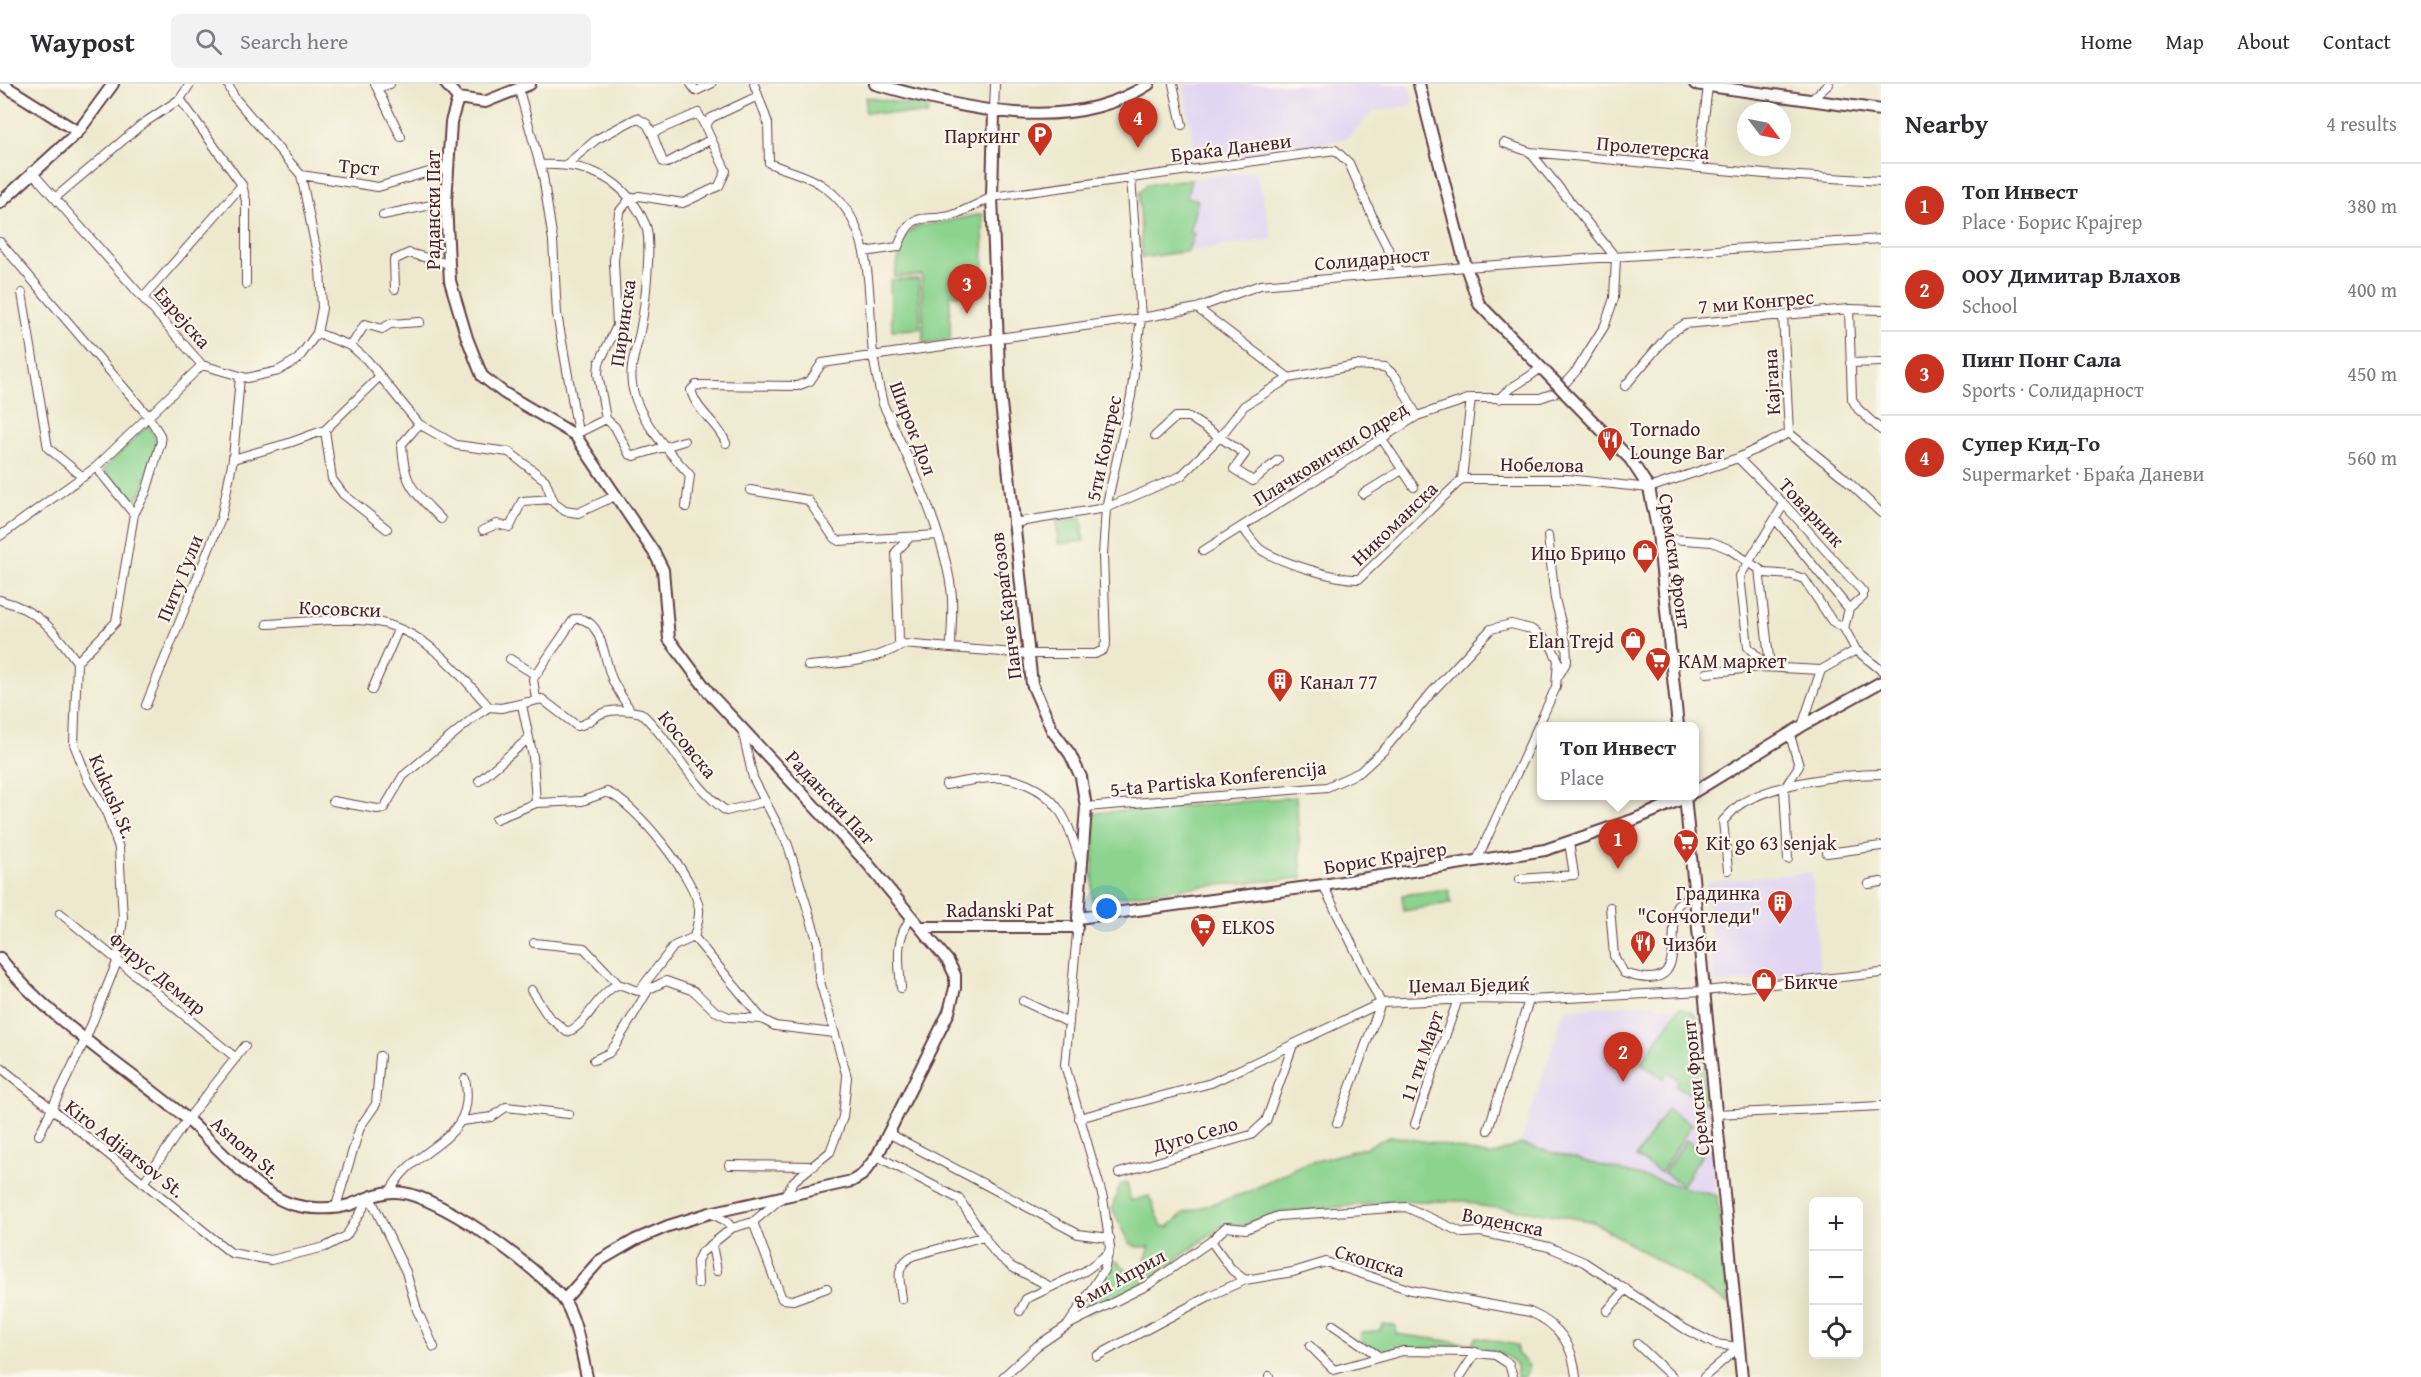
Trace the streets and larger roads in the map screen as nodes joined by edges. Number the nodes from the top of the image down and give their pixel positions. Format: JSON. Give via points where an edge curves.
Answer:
{"nodes":[{"id":1,"x":108,"y":84,"type":"edge"},
{"id":2,"x":113,"y":84,"type":"edge"},
{"id":3,"x":190,"y":84,"type":"edge"},
{"id":4,"x":228,"y":84,"type":"edge"},
{"id":5,"x":390,"y":84,"type":"edge"},
{"id":6,"x":446,"y":84,"type":"edge"},
{"id":7,"x":530,"y":84,"type":"edge"},
{"id":8,"x":691,"y":84,"type":"edge"},
{"id":9,"x":711,"y":84,"type":"edge"},
{"id":10,"x":754,"y":84,"type":"edge"},
{"id":11,"x":875,"y":84,"type":"edge"},
{"id":12,"x":995,"y":84,"type":"edge"},
{"id":13,"x":1149,"y":84,"type":"edge"},
{"id":14,"x":1173,"y":84,"type":"edge"},
{"id":15,"x":1419,"y":84,"type":"edge"},
{"id":16,"x":1427,"y":84,"type":"edge"},
{"id":17,"x":1695,"y":84,"type":"edge"},
{"id":18,"x":1829,"y":84,"type":"edge"},
{"id":19,"x":376,"y":86,"type":"edge"},
{"id":20,"x":1708,"y":86,"type":"junction"},
{"id":21,"x":3,"y":87,"type":"edge"},
{"id":22,"x":907,"y":88,"type":"edge"},
{"id":23,"x":519,"y":90,"type":"junction"},
{"id":24,"x":758,"y":96,"type":"junction"},
{"id":25,"x":458,"y":98,"type":"junction"},
{"id":26,"x":180,"y":99,"type":"junction"},
{"id":27,"x":1811,"y":100,"type":"junction"},
{"id":28,"x":1423,"y":102,"type":"junction"},
{"id":29,"x":1881,"y":110,"type":"edge"},
{"id":30,"x":994,"y":111,"type":"junction"},
{"id":31,"x":1182,"y":125,"type":"dead end"},
{"id":32,"x":705,"y":126,"type":"junction"},
{"id":33,"x":78,"y":130,"type":"junction"},
{"id":34,"x":652,"y":133,"type":"junction"},
{"id":35,"x":401,"y":137,"type":"dead end"},
{"id":36,"x":710,"y":140,"type":"junction"},
{"id":37,"x":1504,"y":143,"type":"dead end"},
{"id":38,"x":1530,"y":152,"type":"junction"},
{"id":39,"x":567,"y":164,"type":"junction"},
{"id":40,"x":540,"y":165,"type":"junction"},
{"id":41,"x":449,"y":166,"type":"junction"},
{"id":42,"x":1698,"y":168,"type":"junction"},
{"id":43,"x":33,"y":173,"type":"junction"},
{"id":44,"x":301,"y":175,"type":"junction"},
{"id":45,"x":1131,"y":177,"type":"junction"},
{"id":46,"x":1881,"y":181,"type":"edge"},
{"id":47,"x":242,"y":185,"type":"junction"},
{"id":48,"x":992,"y":197,"type":"junction"},
{"id":49,"x":56,"y":198,"type":"junction"},
{"id":50,"x":629,"y":200,"type":"junction"},
{"id":51,"x":0,"y":201,"type":"edge"},
{"id":52,"x":446,"y":202,"type":"junction"},
{"id":53,"x":382,"y":215,"type":"dead end"},
{"id":54,"x":1881,"y":239,"type":"edge"},
{"id":55,"x":0,"y":242,"type":"edge"},
{"id":56,"x":864,"y":252,"type":"junction"},
{"id":57,"x":1616,"y":258,"type":"junction"},
{"id":58,"x":449,"y":264,"type":"junction"},
{"id":59,"x":1466,"y":267,"type":"junction"},
{"id":60,"x":1400,"y":272,"type":"junction"},
{"id":61,"x":246,"y":284,"type":"dead end"},
{"id":62,"x":395,"y":289,"type":"dead end"},
{"id":63,"x":22,"y":293,"type":"dead end"},
{"id":64,"x":144,"y":297,"type":"junction"},
{"id":65,"x":1197,"y":308,"type":"junction"},
{"id":66,"x":1849,"y":309,"type":"junction"},
{"id":67,"x":1881,"y":310,"type":"edge"},
{"id":68,"x":1783,"y":315,"type":"junction"},
{"id":69,"x":1141,"y":318,"type":"junction"},
{"id":70,"x":420,"y":322,"type":"dead end"},
{"id":71,"x":317,"y":333,"type":"junction"},
{"id":72,"x":996,"y":338,"type":"junction"},
{"id":73,"x":351,"y":346,"type":"junction"},
{"id":74,"x":873,"y":355,"type":"junction"},
{"id":75,"x":1881,"y":362,"type":"edge"},
{"id":76,"x":1850,"y":363,"type":"junction"},
{"id":77,"x":202,"y":365,"type":"junction"},
{"id":78,"x":1540,"y":368,"type":"junction"},
{"id":79,"x":380,"y":376,"type":"junction"},
{"id":80,"x":240,"y":377,"type":"junction"},
{"id":81,"x":1288,"y":378,"type":"junction"},
{"id":82,"x":1625,"y":386,"type":"dead end"},
{"id":83,"x":1472,"y":398,"type":"junction"},
{"id":84,"x":1499,"y":399,"type":"junction"},
{"id":85,"x":1417,"y":416,"type":"junction"},
{"id":86,"x":149,"y":417,"type":"junction"},
{"id":87,"x":606,"y":419,"type":"junction"},
{"id":88,"x":419,"y":424,"type":"junction"},
{"id":89,"x":325,"y":430,"type":"junction"},
{"id":90,"x":1881,"y":430,"type":"edge"},
{"id":91,"x":577,"y":433,"type":"junction"},
{"id":92,"x":1789,"y":433,"type":"junction"},
{"id":93,"x":1155,"y":436,"type":"dead end"},
{"id":94,"x":1220,"y":437,"type":"junction"},
{"id":95,"x":1382,"y":439,"type":"junction"},
{"id":96,"x":684,"y":441,"type":"dead end"},
{"id":97,"x":726,"y":443,"type":"dead end"},
{"id":98,"x":664,"y":448,"type":"junction"},
{"id":99,"x":1738,"y":458,"type":"junction"},
{"id":100,"x":233,"y":459,"type":"junction"},
{"id":101,"x":1278,"y":460,"type":"dead end"},
{"id":102,"x":96,"y":467,"type":"junction"},
{"id":103,"x":1402,"y":470,"type":"junction"},
{"id":104,"x":83,"y":477,"type":"junction"},
{"id":105,"x":1462,"y":479,"type":"junction"},
{"id":106,"x":1414,"y":488,"type":"dead end"},
{"id":107,"x":1649,"y":488,"type":"junction"},
{"id":108,"x":750,"y":490,"type":"dead end"},
{"id":109,"x":1363,"y":494,"type":"dead end"},
{"id":110,"x":615,"y":496,"type":"junction"},
{"id":111,"x":553,"y":499,"type":"junction"},
{"id":112,"x":1784,"y":504,"type":"junction"},
{"id":113,"x":686,"y":507,"type":"dead end"},
{"id":114,"x":1106,"y":508,"type":"junction"},
{"id":115,"x":1881,"y":513,"type":"edge"},
{"id":116,"x":134,"y":514,"type":"junction"},
{"id":117,"x":441,"y":519,"type":"dead end"},
{"id":118,"x":1776,"y":520,"type":"junction"},
{"id":119,"x":1013,"y":523,"type":"junction"},
{"id":120,"x":1242,"y":527,"type":"junction"},
{"id":121,"x":387,"y":529,"type":"dead end"},
{"id":122,"x":483,"y":530,"type":"dead end"},
{"id":123,"x":938,"y":535,"type":"junction"},
{"id":124,"x":0,"y":536,"type":"edge"},
{"id":125,"x":1548,"y":536,"type":"dead end"},
{"id":126,"x":910,"y":537,"type":"junction"},
{"id":127,"x":1658,"y":538,"type":"junction"},
{"id":128,"x":1203,"y":551,"type":"dead end"},
{"id":129,"x":1749,"y":561,"type":"junction"},
{"id":130,"x":1759,"y":569,"type":"junction"},
{"id":131,"x":0,"y":600,"type":"edge"},
{"id":132,"x":1849,"y":609,"type":"junction"},
{"id":133,"x":267,"y":624,"type":"dead end"},
{"id":134,"x":1844,"y":628,"type":"junction"},
{"id":135,"x":398,"y":630,"type":"junction"},
{"id":136,"x":903,"y":644,"type":"junction"},
{"id":137,"x":1854,"y":646,"type":"junction"},
{"id":138,"x":951,"y":648,"type":"junction"},
{"id":139,"x":1027,"y":654,"type":"junction"},
{"id":140,"x":510,"y":659,"type":"dead end"},
{"id":141,"x":77,"y":662,"type":"junction"},
{"id":142,"x":808,"y":666,"type":"dead end"},
{"id":143,"x":1760,"y":667,"type":"junction"},
{"id":144,"x":1770,"y":667,"type":"junction"},
{"id":145,"x":1821,"y":670,"type":"junction"},
{"id":146,"x":1881,"y":670,"type":"edge"},
{"id":147,"x":1707,"y":673,"type":"dead end"},
{"id":148,"x":536,"y":675,"type":"junction"},
{"id":149,"x":1557,"y":679,"type":"junction"},
{"id":150,"x":1881,"y":682,"type":"edge"},
{"id":151,"x":372,"y":690,"type":"dead end"},
{"id":152,"x":536,"y":699,"type":"junction"},
{"id":153,"x":146,"y":705,"type":"dead end"},
{"id":154,"x":522,"y":705,"type":"junction"},
{"id":155,"x":489,"y":707,"type":"junction"},
{"id":156,"x":630,"y":710,"type":"junction"},
{"id":157,"x":1540,"y":722,"type":"edge"},
{"id":158,"x":1678,"y":722,"type":"edge"},
{"id":159,"x":741,"y":725,"type":"junction"},
{"id":160,"x":1802,"y":726,"type":"junction"},
{"id":161,"x":1537,"y":729,"type":"edge"},
{"id":162,"x":1790,"y":735,"type":"junction"},
{"id":163,"x":529,"y":738,"type":"junction"},
{"id":164,"x":1881,"y":774,"type":"edge"},
{"id":165,"x":479,"y":781,"type":"dead end"},
{"id":166,"x":946,"y":785,"type":"dead end"},
{"id":167,"x":1699,"y":789,"type":"edge"},
{"id":168,"x":1784,"y":789,"type":"junction"},
{"id":169,"x":1677,"y":800,"type":"edge"},
{"id":170,"x":1688,"y":800,"type":"edge"},
{"id":171,"x":333,"y":801,"type":"dead end"},
{"id":172,"x":763,"y":802,"type":"junction"},
{"id":173,"x":536,"y":803,"type":"junction"},
{"id":174,"x":1086,"y":807,"type":"junction"},
{"id":175,"x":496,"y":819,"type":"dead end"},
{"id":176,"x":1569,"y":842,"type":"junction"},
{"id":177,"x":1881,"y":846,"type":"edge"},
{"id":178,"x":1827,"y":853,"type":"dead end"},
{"id":179,"x":1788,"y":859,"type":"dead end"},
{"id":180,"x":1477,"y":860,"type":"junction"},
{"id":181,"x":1083,"y":867,"type":"junction"},
{"id":182,"x":1728,"y":870,"type":"dead end"},
{"id":183,"x":1520,"y":879,"type":"dead end"},
{"id":184,"x":1881,"y":882,"type":"edge"},
{"id":185,"x":1869,"y":884,"type":"dead end"},
{"id":186,"x":1323,"y":885,"type":"junction"},
{"id":187,"x":1696,"y":899,"type":"junction"},
{"id":188,"x":1610,"y":906,"type":"dead end"},
{"id":189,"x":60,"y":913,"type":"dead end"},
{"id":190,"x":912,"y":917,"type":"junction"},
{"id":191,"x":1078,"y":923,"type":"junction"},
{"id":192,"x":922,"y":927,"type":"junction"},
{"id":193,"x":694,"y":936,"type":"junction"},
{"id":194,"x":534,"y":944,"type":"dead end"},
{"id":195,"x":0,"y":958,"type":"edge"},
{"id":196,"x":117,"y":962,"type":"junction"},
{"id":197,"x":1881,"y":973,"type":"edge"},
{"id":198,"x":618,"y":985,"type":"junction"},
{"id":199,"x":650,"y":987,"type":"junction"},
{"id":200,"x":901,"y":988,"type":"dead end"},
{"id":201,"x":531,"y":990,"type":"dead end"},
{"id":202,"x":639,"y":991,"type":"junction"},
{"id":203,"x":1704,"y":991,"type":"junction"},
{"id":204,"x":1458,"y":999,"type":"junction"},
{"id":205,"x":1529,"y":1000,"type":"junction"},
{"id":206,"x":1023,"y":1001,"type":"dead end"},
{"id":207,"x":1381,"y":1003,"type":"junction"},
{"id":208,"x":762,"y":1019,"type":"junction"},
{"id":209,"x":1069,"y":1023,"type":"junction"},
{"id":210,"x":834,"y":1033,"type":"junction"},
{"id":211,"x":86,"y":1038,"type":"junction"},
{"id":212,"x":1293,"y":1045,"type":"junction"},
{"id":213,"x":245,"y":1046,"type":"dead end"},
{"id":214,"x":380,"y":1056,"type":"dead end"},
{"id":215,"x":236,"y":1058,"type":"junction"},
{"id":216,"x":594,"y":1060,"type":"dead end"},
{"id":217,"x":0,"y":1067,"type":"edge"},
{"id":218,"x":465,"y":1079,"type":"dead end"},
{"id":219,"x":1881,"y":1106,"type":"edge"},
{"id":220,"x":49,"y":1109,"type":"junction"},
{"id":221,"x":569,"y":1114,"type":"dead end"},
{"id":222,"x":1716,"y":1114,"type":"junction"},
{"id":223,"x":1079,"y":1118,"type":"junction"},
{"id":224,"x":187,"y":1120,"type":"junction"},
{"id":225,"x":462,"y":1121,"type":"junction"},
{"id":226,"x":1337,"y":1123,"type":"dead end"},
{"id":227,"x":1415,"y":1124,"type":"dead end"},
{"id":228,"x":1488,"y":1130,"type":"dead end"},
{"id":229,"x":888,"y":1133,"type":"junction"},
{"id":230,"x":39,"y":1135,"type":"dead end"},
{"id":231,"x":877,"y":1155,"type":"junction"},
{"id":232,"x":729,"y":1165,"type":"dead end"},
{"id":233,"x":814,"y":1166,"type":"junction"},
{"id":234,"x":1119,"y":1173,"type":"dead end"},
{"id":235,"x":143,"y":1183,"type":"junction"},
{"id":236,"x":390,"y":1192,"type":"junction"},
{"id":237,"x":784,"y":1196,"type":"junction"},
{"id":238,"x":370,"y":1197,"type":"junction"},
{"id":239,"x":336,"y":1206,"type":"junction"},
{"id":240,"x":710,"y":1213,"type":"junction"},
{"id":241,"x":753,"y":1222,"type":"junction"},
{"id":242,"x":732,"y":1228,"type":"junction"},
{"id":243,"x":985,"y":1236,"type":"junction"},
{"id":244,"x":1110,"y":1238,"type":"junction"},
{"id":245,"x":1211,"y":1241,"type":"junction"},
{"id":246,"x":712,"y":1245,"type":"junction"},
{"id":247,"x":1109,"y":1253,"type":"junction"},
{"id":248,"x":717,"y":1271,"type":"dead end"},
{"id":249,"x":1245,"y":1280,"type":"junction"},
{"id":250,"x":698,"y":1284,"type":"dead end"},
{"id":251,"x":1051,"y":1287,"type":"junction"},
{"id":252,"x":827,"y":1288,"type":"dead end"},
{"id":253,"x":1626,"y":1288,"type":"junction"},
{"id":254,"x":902,"y":1299,"type":"dead end"},
{"id":255,"x":564,"y":1300,"type":"junction"},
{"id":256,"x":1020,"y":1311,"type":"dead end"},
{"id":257,"x":1607,"y":1311,"type":"dead end"},
{"id":258,"x":1068,"y":1325,"type":"junction"},
{"id":259,"x":1333,"y":1325,"type":"dead end"},
{"id":260,"x":1637,"y":1344,"type":"dead end"},
{"id":261,"x":1310,"y":1346,"type":"dead end"},
{"id":262,"x":434,"y":1347,"type":"dead end"},
{"id":263,"x":1739,"y":1347,"type":"junction"},
{"id":264,"x":1476,"y":1352,"type":"junction"},
{"id":265,"x":1097,"y":1356,"type":"dead end"},
{"id":266,"x":1380,"y":1357,"type":"junction"},
{"id":267,"x":587,"y":1377,"type":"edge"},
{"id":268,"x":1003,"y":1377,"type":"edge"},
{"id":269,"x":1460,"y":1377,"type":"edge"},
{"id":270,"x":1514,"y":1377,"type":"edge"},
{"id":271,"x":1576,"y":1377,"type":"edge"},
{"id":272,"x":1672,"y":1377,"type":"edge"},
{"id":273,"x":1704,"y":1377,"type":"edge"},
{"id":274,"x":1742,"y":1377,"type":"edge"}],
"edges":[{"from":1,"to":33,"type":"street"},
{"from":2,"to":33,"type":"street"},
{"from":3,"to":26,"type":"street"},
{"from":4,"to":44,"type":"street","name":"Еврејска","via":[[234,97]]},
{"from":5,"to":19,"type":"street"},
{"from":6,"to":25,"type":"street"},
{"from":7,"to":23,"type":"street"},
{"from":8,"to":9,"type":"street","via":[[696,91]]},
{"from":10,"to":24,"type":"street","name":"Широк Дол"},
{"from":11,"to":22,"type":"street"},
{"from":12,"to":30,"type":"street"},
{"from":13,"to":30,"type":"street","via":[[1096,109],[1073,113]]},
{"from":14,"to":31,"type":"street"},
{"from":15,"to":28,"type":"street"},
{"from":16,"to":28,"type":"street"},
{"from":17,"to":20,"type":"street"},
{"from":18,"to":27,"type":"street"},
{"from":19,"to":35,"type":"street"},
{"from":20,"to":27,"type":"street"},
{"from":20,"to":42,"type":"street"},
{"from":21,"to":33,"type":"street"},
{"from":22,"to":30,"type":"street"},
{"from":23,"to":25,"type":"street","via":[[485,102]]},
{"from":23,"to":40,"type":"street"},
{"from":24,"to":32,"type":"street","via":[[711,118]]},
{"from":24,"to":56,"type":"street","name":"Широк Дол","via":[[768,123],[769,163],[807,177],[832,193],[852,218]]},
{"from":25,"to":41,"type":"street","name":"Радански Пат","via":[[451,122]]},
{"from":26,"to":47,"type":"street"},
{"from":26,"to":49,"type":"street","via":[[141,125]]},
{"from":27,"to":29,"type":"street"},
{"from":28,"to":59,"type":"street"},
{"from":30,"to":48,"type":"street","name":"Панче Караѓозов"},
{"from":32,"to":34,"type":"street","via":[[698,112]]},
{"from":32,"to":36,"type":"street"},
{"from":33,"to":43,"type":"street"},
{"from":34,"to":36,"type":"street","via":[[663,162],[667,163]]},
{"from":34,"to":39,"type":"street","via":[[637,118],[597,140]]},
{"from":36,"to":50,"type":"street","via":[[726,171],[719,186],[683,203],[639,196]]},
{"from":37,"to":38,"type":"street","name":"Пролетерска"},
{"from":38,"to":42,"type":"street","name":"Пролетерска"},
{"from":38,"to":57,"type":"street"},
{"from":39,"to":40,"type":"street","name":"Пиринска"},
{"from":39,"to":50,"type":"street","name":"Пиринска","via":[[588,168],[621,187]]},
{"from":40,"to":91,"type":"street","via":[[553,241],[557,314]]},
{"from":41,"to":44,"type":"street","name":"Трст","via":[[378,187]]},
{"from":41,"to":52,"type":"street","name":"Радански Пат"},
{"from":42,"to":46,"type":"street","name":"Пролетерска"},
{"from":43,"to":49,"type":"street","name":"Еврејска"},
{"from":43,"to":51,"type":"street"},
{"from":44,"to":71,"type":"street","name":"Еврејска","via":[[320,268],[322,308]]},
{"from":45,"to":48,"type":"street","name":"Браќа Даневи"},
{"from":45,"to":60,"type":"street","name":"Браќа Даневи","via":[[1335,150],[1349,163]]},
{"from":45,"to":69,"type":"street","name":"5ти Конгрес"},
{"from":47,"to":61,"type":"street","via":[[246,201]]},
{"from":47,"to":64,"type":"street"},
{"from":48,"to":56,"type":"street","name":"Браќа Даневи","via":[[951,215],[922,217],[905,228],[898,247]]},
{"from":48,"to":72,"type":"street","name":"Панче Караѓозов"},
{"from":49,"to":64,"type":"street","name":"Еврејска"},
{"from":50,"to":87,"type":"street","via":[[619,212],[616,228],[617,326],[599,363]]},
{"from":50,"to":98,"type":"street","name":"Пиринска","via":[[646,226],[648,243],[644,307],[630,373],[637,402]]},
{"from":52,"to":53,"type":"street"},
{"from":52,"to":58,"type":"street","name":"Радански Пат"},
{"from":54,"to":57,"type":"street","name":"Солидарност"},
{"from":55,"to":86,"type":"street"},
{"from":56,"to":74,"type":"street","name":"Широк Дол"},
{"from":57,"to":59,"type":"street","name":"Солидарност"},
{"from":57,"to":84,"type":"street","name":"Плачковички Одред","via":[[1611,311],[1564,386],[1549,395]]},
{"from":58,"to":62,"type":"street","via":[[409,253],[393,260]]},
{"from":58,"to":91,"type":"street","name":"Радански Пат","via":[[450,281],[467,338],[483,376],[504,393]]},
{"from":59,"to":60,"type":"street","name":"Солидарност"},
{"from":59,"to":78,"type":"street","via":[[1479,304]]},
{"from":60,"to":65,"type":"street","name":"Солидарност","via":[[1260,285]]},
{"from":63,"to":104,"type":"street","via":[[48,448]]},
{"from":64,"to":77,"type":"street","name":"Еврејска"},
{"from":65,"to":69,"type":"street","name":"Солидарност"},
{"from":65,"to":81,"type":"street"},
{"from":66,"to":67,"type":"street","name":"7 ми Конгрес"},
{"from":66,"to":68,"type":"street","name":"7 ми Конгрес"},
{"from":66,"to":76,"type":"street"},
{"from":68,"to":82,"type":"street","name":"7 ми Конгрес","via":[[1676,327]]},
{"from":68,"to":92,"type":"street","name":"Кајгана"},
{"from":69,"to":72,"type":"street","name":"Солидарност"},
{"from":69,"to":114,"type":"street","name":"5ти Конгрес","via":[[1131,396]]},
{"from":70,"to":73,"type":"street","via":[[390,324],[382,329],[365,324]]},
{"from":71,"to":73,"type":"street"},
{"from":71,"to":80,"type":"street","name":"Еврејска","via":[[288,366],[264,375]]},
{"from":72,"to":74,"type":"street","name":"Солидарност"},
{"from":72,"to":119,"type":"street","name":"Панче Караѓозов"},
{"from":73,"to":79,"type":"street"},
{"from":74,"to":97,"type":"street","name":"Солидарност","via":[[822,363],[810,381],[797,386],[696,385],[691,390],[693,398]]},
{"from":74,"to":123,"type":"street","name":"Широк Дол","via":[[883,404]]},
{"from":75,"to":76,"type":"street"},
{"from":76,"to":90,"type":"street","via":[[1852,399]]},
{"from":77,"to":80,"type":"street","name":"Еврејска"},
{"from":77,"to":86,"type":"street"},
{"from":78,"to":84,"type":"street"},
{"from":78,"to":107,"type":"street","name":"Сремски Фронт","bridge":true,"via":[[1630,459]]},
{"from":79,"to":88,"type":"street"},
{"from":79,"to":89,"type":"street"},
{"from":80,"to":100,"type":"street","name":"Питу Гули"},
{"from":81,"to":85,"type":"street","via":[[1356,365],[1385,367],[1396,377]]},
{"from":81,"to":94,"type":"street","via":[[1244,406]]},
{"from":83,"to":84,"type":"street","name":"Плачковички Одред"},
{"from":83,"to":85,"type":"street","name":"Плачковички Одред"},
{"from":83,"to":105,"type":"street","name":"Никоманска"},
{"from":85,"to":95,"type":"street","name":"Плачковички Одред"},
{"from":86,"to":102,"type":"street"},
{"from":86,"to":116,"type":"street","via":[[161,442],[146,492]]},
{"from":87,"to":91,"type":"street"},
{"from":87,"to":98,"type":"street","via":[[615,427],[629,454]]},
{"from":88,"to":111,"type":"street","via":[[456,445],[509,452],[545,480]]},
{"from":88,"to":117,"type":"street","via":[[402,444],[403,466],[409,486]]},
{"from":89,"to":100,"type":"street"},
{"from":89,"to":121,"type":"street","via":[[332,478],[343,494]]},
{"from":91,"to":110,"type":"street","name":"Радански Пат"},
{"from":92,"to":99,"type":"street","name":"Нобелова"},
{"from":92,"to":115,"type":"street","name":"Кајгана"},
{"from":93,"to":94,"type":"street","via":[[1176,417],[1189,417]]},
{"from":94,"to":101,"type":"street","via":[[1245,454],[1234,469],[1252,482]]},
{"from":94,"to":114,"type":"street","via":[[1181,476]]},
{"from":95,"to":103,"type":"street"},
{"from":95,"to":120,"type":"street","name":"Плачковички Одред"},
{"from":96,"to":98,"type":"street"},
{"from":98,"to":113,"type":"street","name":"Пиринска","via":[[690,475]]},
{"from":99,"to":107,"type":"street","name":"Нобелова"},
{"from":99,"to":112,"type":"street","name":"Товарник"},
{"from":100,"to":153,"type":"street","name":"Питу Гули","via":[[220,519]]},
{"from":102,"to":104,"type":"street"},
{"from":102,"to":116,"type":"street"},
{"from":103,"to":106,"type":"street"},
{"from":103,"to":109,"type":"street"},
{"from":104,"to":124,"type":"street"},
{"from":105,"to":107,"type":"street","name":"Нобелова","via":[[1567,478]]},
{"from":105,"to":120,"type":"street","name":"Никоманска","via":[[1359,579],[1348,580],[1267,553]]},
{"from":107,"to":127,"type":"street","name":"Сремски Фронт"},
{"from":108,"to":126,"type":"street","via":[[808,500],[839,541]]},
{"from":110,"to":111,"type":"street","via":[[578,513],[565,511]]},
{"from":110,"to":159,"type":"street","name":"Радански Пат","via":[[663,570],[669,639],[710,694]]},
{"from":111,"to":122,"type":"street","via":[[522,501],[510,527],[497,524]]},
{"from":112,"to":118,"type":"street"},
{"from":112,"to":132,"type":"street","name":"Товарник","via":[[1863,591],[1863,597]]},
{"from":114,"to":119,"type":"street"},
{"from":114,"to":139,"type":"street","name":"5ти Конгрес","via":[[1103,650],[1095,654]]},
{"from":116,"to":141,"type":"street","via":[[116,622]]},
{"from":118,"to":129,"type":"street"},
{"from":118,"to":132,"type":"street"},
{"from":119,"to":139,"type":"street","name":"Панче Караѓозов"},
{"from":120,"to":128,"type":"street","name":"Плачковички Одред"},
{"from":123,"to":126,"type":"street"},
{"from":123,"to":138,"type":"street","name":"Широк Дол","via":[[952,590]]},
{"from":125,"to":149,"type":"street","via":[[1555,598],[1566,642],[1567,661]]},
{"from":126,"to":136,"type":"street","via":[[896,552],[898,632]]},
{"from":127,"to":129,"type":"street","via":[[1712,542]]},
{"from":127,"to":158,"type":"street","name":"Сремски Фронт"},
{"from":129,"to":130,"type":"street"},
{"from":129,"to":143,"type":"street","via":[[1740,576],[1743,615],[1748,647],[1759,658]]},
{"from":130,"to":134,"type":"street","via":[[1803,579],[1832,621]]},
{"from":130,"to":144,"type":"street"},
{"from":131,"to":141,"type":"street","via":[[39,617]]},
{"from":132,"to":134,"type":"street","name":"Товарник"},
{"from":133,"to":135,"type":"street","name":"Косовски","via":[[346,621],[386,624]]},
{"from":134,"to":137,"type":"street"},
{"from":135,"to":151,"type":"street"},
{"from":135,"to":155,"type":"street","name":"Косовски","via":[[444,658]]},
{"from":136,"to":138,"type":"street"},
{"from":136,"to":142,"type":"street","via":[[884,655],[856,663]]},
{"from":137,"to":145,"type":"street","via":[[1846,656]]},
{"from":137,"to":146,"type":"street"},
{"from":138,"to":139,"type":"street"},
{"from":139,"to":174,"type":"street","name":"Панче Караѓозов","via":[[1040,707],[1071,754],[1081,777]]},
{"from":140,"to":148,"type":"street"},
{"from":141,"to":196,"type":"street","name":"Kukush St.","via":[[74,744],[106,811],[118,848],[123,918]]},
{"from":143,"to":144,"type":"street"},
{"from":143,"to":147,"type":"street"},
{"from":144,"to":145,"type":"street"},
{"from":145,"to":160,"type":"street"},
{"from":148,"to":152,"type":"street","via":[[532,682]]},
{"from":148,"to":156,"type":"street","via":[[574,619],[586,619],[595,628],[612,680]]},
{"from":149,"to":157,"type":"street","name":"5-ta Partiska Konferencija"},
{"from":149,"to":174,"type":"street","name":"5-ta Partiska Konferencija","via":[[1558,660],[1549,642],[1531,629],[1511,624],[1491,629],[1383,750],[1360,772],[1327,787]]},
{"from":150,"to":160,"type":"street","name":"Борис Крајгер"},
{"from":152,"to":154,"type":"street"},
{"from":152,"to":156,"type":"street","name":"Косовска","via":[[542,699],[578,726],[585,726],[603,713]]},
{"from":154,"to":155,"type":"street"},
{"from":154,"to":163,"type":"street"},
{"from":155,"to":171,"type":"street","via":[[403,776],[384,808]]},
{"from":156,"to":172,"type":"street","name":"Косовска","via":[[648,720],[697,783],[726,811]]},
{"from":159,"to":172,"type":"street","name":"Косовска","via":[[753,778]]},
{"from":159,"to":190,"type":"street","name":"Радански Пат"},
{"from":160,"to":162,"type":"street","name":"Борис Крајгер"},
{"from":161,"to":180,"type":"street","name":"5-ta Partiska Konferencija"},
{"from":162,"to":167,"type":"street","name":"Борис Крајгер"},
{"from":162,"to":168,"type":"street","via":[[1799,766]]},
{"from":163,"to":165,"type":"street"},
{"from":163,"to":173,"type":"street"},
{"from":164,"to":168,"type":"street","via":[[1847,774]]},
{"from":166,"to":181,"type":"street","via":[[993,777],[1013,778],[1029,785],[1057,805]]},
{"from":168,"to":179,"type":"street"},
{"from":168,"to":182,"type":"street","via":[[1744,802],[1723,821]]},
{"from":169,"to":176,"type":"street","name":"Борис Крајгер"},
{"from":170,"to":187,"type":"street","name":"Сремски Фронт"},
{"from":172,"to":210,"type":"street","name":"Косовска","via":[[788,844],[818,943],[819,978]]},
{"from":173,"to":175,"type":"street"},
{"from":173,"to":193,"type":"street","via":[[582,801],[607,792],[615,795],[635,812],[682,871],[699,909]]},
{"from":174,"to":181,"type":"street","name":"Панче Караѓозов"},
{"from":176,"to":180,"type":"street","name":"Борис Крајгер","via":[[1545,850]]},
{"from":176,"to":183,"type":"street","via":[[1574,875]]},
{"from":177,"to":178,"type":"street"},
{"from":180,"to":186,"type":"street","name":"Борис Крајгер"},
{"from":181,"to":191,"type":"street","name":"Панче Караѓозов"},
{"from":184,"to":185,"type":"street"},
{"from":186,"to":191,"type":"street","name":"Борис Крајгер"},
{"from":186,"to":207,"type":"street"},
{"from":187,"to":188,"type":"street","via":[[1687,898],[1677,905],[1673,962],[1664,974],[1652,978],[1624,973],[1614,956]]},
{"from":187,"to":203,"type":"street","name":"Сремски Фронт"},
{"from":189,"to":196,"type":"street","name":"Фирус Демир"},
{"from":190,"to":192,"type":"street","name":"Радански Пат"},
{"from":190,"to":200,"type":"street","via":[[898,944]]},
{"from":191,"to":192,"type":"street","name":"Radanski Pat"},
{"from":191,"to":209,"type":"street","name":"Панче Караѓозов"},
{"from":192,"to":229,"type":"street","name":"Радански Пат","via":[[955,975],[953,1000]]},
{"from":193,"to":202,"type":"street","via":[[674,946]]},
{"from":193,"to":208,"type":"street"},
{"from":194,"to":198,"type":"street","via":[[584,948]]},
{"from":195,"to":211,"type":"street","name":"Asnom St.","via":[[36,996]]},
{"from":196,"to":211,"type":"street","name":"Kukush St."},
{"from":196,"to":215,"type":"street","name":"Фирус Демир"},
{"from":197,"to":203,"type":"street","name":"Џемал Бједиќ"},
{"from":198,"to":201,"type":"street","via":[[593,1005],[574,1030],[567,1032],[548,1016]]},
{"from":198,"to":202,"type":"street"},
{"from":199,"to":202,"type":"street"},
{"from":199,"to":208,"type":"street","via":[[666,981],[694,991],[715,1011],[729,1017]]},
{"from":199,"to":216,"type":"street","via":[[616,1044],[609,1053]]},
{"from":203,"to":205,"type":"street","name":"Џемал Бједиќ"},
{"from":203,"to":222,"type":"street","name":"Сремски Фронт"},
{"from":204,"to":205,"type":"street","name":"Џемал Бједиќ"},
{"from":204,"to":207,"type":"street","name":"Џемал Бједиќ"},
{"from":204,"to":227,"type":"street","name":"11 ти Март"},
{"from":205,"to":228,"type":"street"},
{"from":206,"to":209,"type":"street"},
{"from":207,"to":212,"type":"street","name":"Џемал Бједиќ"},
{"from":207,"to":226,"type":"street"},
{"from":208,"to":210,"type":"street","via":[[775,1026]]},
{"from":209,"to":223,"type":"street","name":"Панче Караѓозов","via":[[1065,1065]]},
{"from":210,"to":233,"type":"street","name":"Косовска","via":[[847,1077],[843,1117],[830,1152]]},
{"from":211,"to":220,"type":"street","name":"Kukush St."},
{"from":211,"to":224,"type":"street","name":"Asnom St."},
{"from":212,"to":223,"type":"street","name":"Џемал Бједиќ","via":[[1211,1083]]},
{"from":212,"to":234,"type":"street","name":"Дуго Село","via":[[1266,1121],[1251,1135]]},
{"from":213,"to":215,"type":"street"},
{"from":214,"to":239,"type":"street","via":[[376,1104],[360,1127]]},
{"from":215,"to":224,"type":"street"},
{"from":217,"to":220,"type":"street","name":"Kiro Adjiarsov St."},
{"from":218,"to":225,"type":"street"},
{"from":219,"to":222,"type":"street"},
{"from":220,"to":230,"type":"street","name":"Kukush St."},
{"from":220,"to":235,"type":"street","name":"Kiro Adjiarsov St."},
{"from":221,"to":225,"type":"street","via":[[506,1107],[492,1117]]},
{"from":222,"to":263,"type":"street","name":"Сремски Фронт"},
{"from":223,"to":244,"type":"street","name":"Панче Караѓозов"},
{"from":224,"to":235,"type":"street"},
{"from":224,"to":239,"type":"street","name":"Asnom St.","via":[[270,1193],[291,1204],[313,1208]]},
{"from":225,"to":236,"type":"street","via":[[444,1141],[410,1163]]},
{"from":229,"to":231,"type":"street","name":"Радански Пат"},
{"from":229,"to":244,"type":"street","via":[[1078,1234]]},
{"from":231,"to":237,"type":"street","name":"Радански Пат","via":[[862,1175],[852,1181]]},
{"from":231,"to":243,"type":"street","via":[[959,1199]]},
{"from":232,"to":233,"type":"street"},
{"from":233,"to":237,"type":"street","name":"Косовска","via":[[795,1180]]},
{"from":235,"to":238,"type":"street","name":"Kiro Adjiarsov St.","via":[[231,1253],[271,1260],[325,1247],[346,1236]]},
{"from":236,"to":238,"type":"street","name":"Asnom St."},
{"from":236,"to":255,"type":"street","name":"Asnom St.","via":[[439,1206],[495,1239]]},
{"from":237,"to":240,"type":"street","name":"Радански Пат"},
{"from":237,"to":241,"type":"street","name":"Косовска"},
{"from":238,"to":239,"type":"street","name":"Asnom St."},
{"from":238,"to":262,"type":"street","via":[[406,1272]]},
{"from":240,"to":242,"type":"street"},
{"from":240,"to":255,"type":"street","name":"Радански Пат","via":[[635,1240],[600,1261]]},
{"from":241,"to":242,"type":"street"},
{"from":241,"to":252,"type":"street","via":[[782,1299],[793,1300]]},
{"from":242,"to":246,"type":"street"},
{"from":243,"to":251,"type":"street","via":[[995,1253],[1012,1267]]},
{"from":243,"to":254,"type":"street","via":[[902,1262],[898,1269]]},
{"from":244,"to":247,"type":"street"},
{"from":245,"to":249,"type":"street","via":[[1232,1270]]},
{"from":245,"to":253,"type":"street","name":"Воденска","via":[[1226,1227],[1246,1228],[1278,1216],[1406,1207],[1462,1233],[1480,1232],[1549,1246]]},
{"from":245,"to":258,"type":"street","name":"8 ми Април","via":[[1148,1285]]},
{"from":246,"to":248,"type":"street"},
{"from":246,"to":250,"type":"street","via":[[697,1261]]},
{"from":247,"to":251,"type":"street","via":[[1085,1271]]},
{"from":247,"to":258,"type":"street","via":[[1104,1270]]},
{"from":249,"to":265,"type":"street","name":"Скопска"},
{"from":249,"to":271,"type":"street","name":"Скопска","via":[[1326,1262],[1411,1290],[1530,1312],[1553,1324],[1564,1336],[1572,1349]]},
{"from":251,"to":256,"type":"street","via":[[1026,1299]]},
{"from":253,"to":257,"type":"street"},
{"from":253,"to":263,"type":"street","name":"Воденска","via":[[1685,1329],[1715,1344]]},
{"from":255,"to":267,"type":"street"},
{"from":258,"to":268,"type":"street","name":"8 ми Април"},
{"from":259,"to":266,"type":"street"},
{"from":260,"to":272,"type":"street"},
{"from":261,"to":266,"type":"street","via":[[1334,1370]]},
{"from":263,"to":273,"type":"street"},
{"from":263,"to":274,"type":"street","name":"Сремски Фронт"},
{"from":264,"to":266,"type":"street","via":[[1403,1351]]},
{"from":264,"to":269,"type":"street"},
{"from":264,"to":270,"type":"street","via":[[1503,1359],[1514,1371]]}]}
